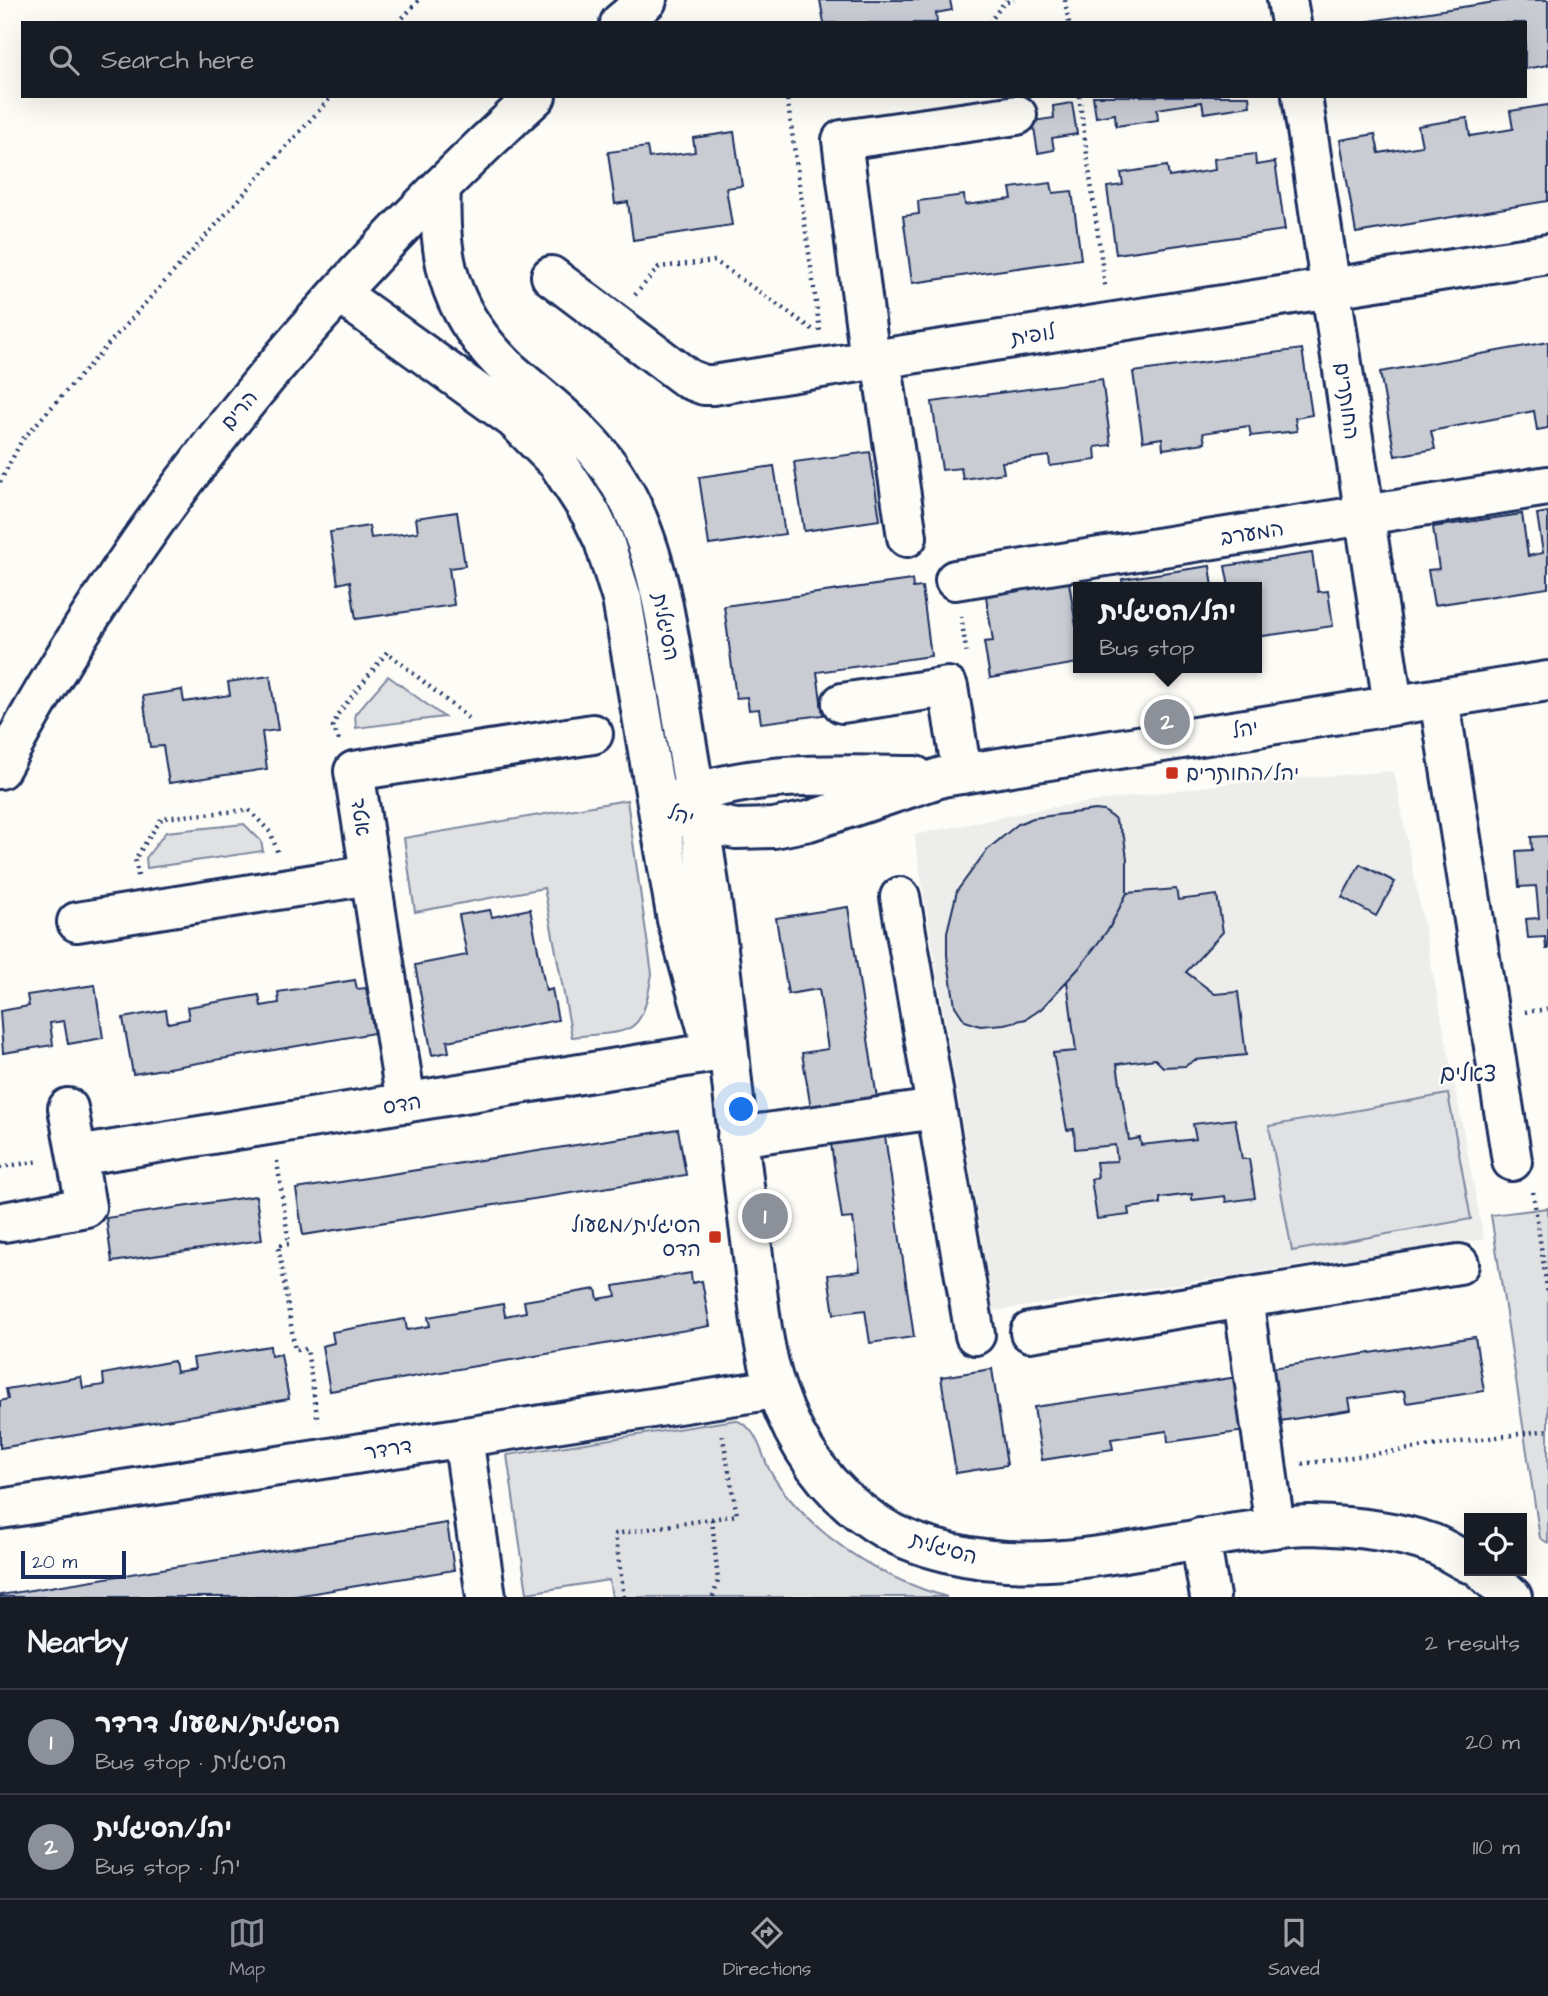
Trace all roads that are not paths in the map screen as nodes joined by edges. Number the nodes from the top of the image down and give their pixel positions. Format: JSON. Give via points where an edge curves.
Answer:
{"nodes":[{"id":1,"x":648,"y":0,"type":"edge"},
{"id":2,"x":1287,"y":0,"type":"edge"},
{"id":3,"x":622,"y":21,"type":"edge"},
{"id":4,"x":1291,"y":21,"type":"edge"},
{"id":5,"x":534,"y":98,"type":"edge"},
{"id":6,"x":1302,"y":98,"type":"edge"},
{"id":7,"x":1017,"y":115,"type":"dead end"},
{"id":8,"x":441,"y":187,"type":"junction"},
{"id":9,"x":1548,"y":254,"type":"edge"},
{"id":10,"x":551,"y":276,"type":"dead end"},
{"id":11,"x":1331,"y":289,"type":"junction"},
{"id":12,"x":340,"y":294,"type":"junction"},
{"id":13,"x":875,"y":359,"type":"junction"},
{"id":14,"x":1548,"y":486,"type":"edge"},
{"id":15,"x":1364,"y":515,"type":"junction"},
{"id":16,"x":907,"y":537,"type":"dead end"},
{"id":17,"x":955,"y":580,"type":"dead end"},
{"id":18,"x":1548,"y":681,"type":"edge"},
{"id":19,"x":1439,"y":698,"type":"junction"},
{"id":20,"x":842,"y":703,"type":"dead end"},
{"id":21,"x":1393,"y":705,"type":"junction"},
{"id":22,"x":593,"y":734,"type":"dead end"},
{"id":23,"x":0,"y":769,"type":"edge"},
{"id":24,"x":952,"y":776,"type":"junction"},
{"id":25,"x":658,"y":807,"type":"junction"},
{"id":26,"x":697,"y":807,"type":"junction"},
{"id":27,"x":370,"y":875,"type":"junction"},
{"id":28,"x":900,"y":897,"type":"dead end"},
{"id":29,"x":77,"y":922,"type":"dead end"},
{"id":30,"x":721,"y":1051,"type":"junction"},
{"id":31,"x":406,"y":1103,"type":"junction"},
{"id":32,"x":68,"y":1108,"type":"dead end"},
{"id":33,"x":936,"y":1109,"type":"junction"},
{"id":34,"x":737,"y":1137,"type":"junction"},
{"id":35,"x":77,"y":1156,"type":"junction"},
{"id":36,"x":1512,"y":1161,"type":"road end"},
{"id":37,"x":4,"y":1222,"type":"dead end"},
{"id":38,"x":1460,"y":1264,"type":"dead end"},
{"id":39,"x":1243,"y":1298,"type":"junction"},
{"id":40,"x":1030,"y":1332,"type":"dead end"},
{"id":41,"x":975,"y":1335,"type":"dead end"},
{"id":42,"x":775,"y":1389,"type":"junction"},
{"id":43,"x":463,"y":1437,"type":"junction"},
{"id":44,"x":0,"y":1509,"type":"edge"},
{"id":45,"x":1275,"y":1528,"type":"junction"},
{"id":46,"x":1200,"y":1538,"type":"junction"},
{"id":47,"x":1464,"y":1560,"type":"edge"},
{"id":48,"x":1489,"y":1576,"type":"edge"},
{"id":49,"x":485,"y":1597,"type":"edge"},
{"id":50,"x":1210,"y":1597,"type":"edge"},
{"id":51,"x":1512,"y":1597,"type":"edge"}],
"edges":[{"from":1,"to":3,"type":"street"},
{"from":2,"to":4,"type":"street"},
{"from":5,"to":8,"type":"street","name":"הרים"},
{"from":6,"to":11,"type":"street","name":"החותרים"},
{"from":7,"to":13,"type":"street","via":[[842,140]]},
{"from":8,"to":12,"type":"street","name":"הרים"},
{"from":8,"to":26,"type":"street","name":"הסיגלית","via":[[443,255],[452,291],[471,327],[490,351],[600,455],[636,516],[661,595]]},
{"from":9,"to":11,"type":"street","name":"לופית"},
{"from":10,"to":13,"type":"street","name":"לופית","via":[[688,379],[704,385]]},
{"from":11,"to":13,"type":"street","name":"לופית"},
{"from":11,"to":15,"type":"street","name":"החותרים"},
{"from":12,"to":23,"type":"street","name":"הרים","via":[[216,437],[154,521],[97,603]]},
{"from":12,"to":25,"type":"street","name":"הסיגלית","via":[[514,419],[576,488],[604,541],[617,580]]},
{"from":13,"to":16,"type":"street"},
{"from":14,"to":15,"type":"street","name":"המערב"},
{"from":15,"to":17,"type":"street","name":"המערב"},
{"from":15,"to":21,"type":"street","name":"החותרים"},
{"from":18,"to":19,"type":"street","name":"יהל"},
{"from":19,"to":21,"type":"street","name":"יהל"},
{"from":19,"to":36,"type":"street"},
{"from":20,"to":24,"type":"street","via":[[948,687]]},
{"from":21,"to":24,"type":"street","name":"יהל"},
{"from":22,"to":27,"type":"street","name":"אטד","via":[[354,771]]},
{"from":24,"to":26,"type":"street","name":"יהל","via":[[808,776],[735,784]]},
{"from":25,"to":26,"type":"street","name":"יהל"},
{"from":25,"to":30,"type":"street","name":"הסיגלית","via":[[677,920]]},
{"from":26,"to":30,"type":"street","name":"הסיגלית","via":[[718,943]]},
{"from":27,"to":29,"type":"street"},
{"from":27,"to":31,"type":"street","name":"אטד"},
{"from":28,"to":33,"type":"street"},
{"from":30,"to":31,"type":"street","name":"הדס"},
{"from":30,"to":34,"type":"street","name":"הסיגלית"},
{"from":31,"to":35,"type":"street","name":"הדס"},
{"from":32,"to":35,"type":"street"},
{"from":33,"to":34,"type":"street"},
{"from":33,"to":41,"type":"street"},
{"from":34,"to":42,"type":"street","name":"הסיגלית","via":[[761,1322]]},
{"from":35,"to":37,"type":"street","via":[[86,1207]]},
{"from":38,"to":39,"type":"street"},
{"from":39,"to":40,"type":"street"},
{"from":39,"to":45,"type":"street"},
{"from":42,"to":43,"type":"street","name":"דרדר"},
{"from":42,"to":46,"type":"street","name":"הסיגלית","via":[[800,1445],[834,1489],[876,1524],[925,1547],[980,1560],[1040,1563]]},
{"from":43,"to":44,"type":"street","name":"דרדר"},
{"from":43,"to":49,"type":"street"},
{"from":45,"to":46,"type":"street","name":"הסיגלית"},
{"from":45,"to":47,"type":"street","name":"הסיגלית","via":[[1375,1529],[1435,1545]]},
{"from":46,"to":50,"type":"street"},
{"from":48,"to":51,"type":"street"}]}
